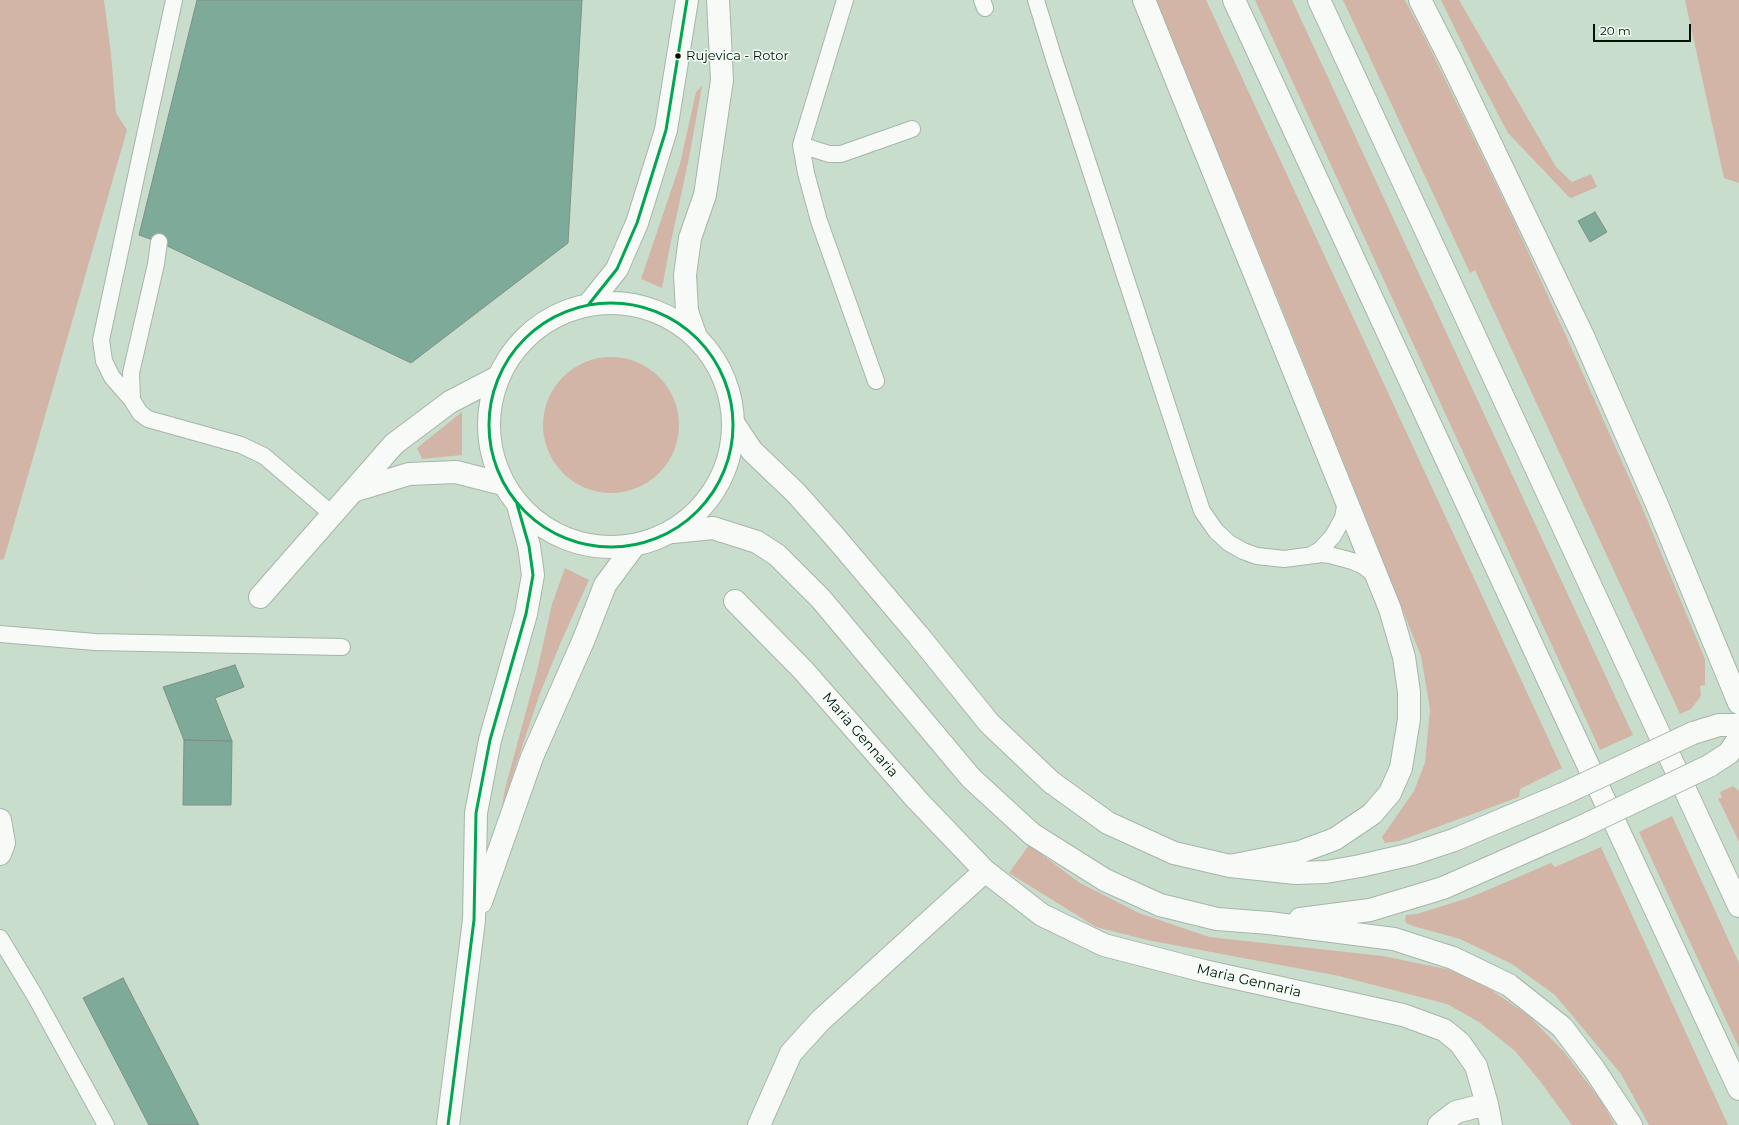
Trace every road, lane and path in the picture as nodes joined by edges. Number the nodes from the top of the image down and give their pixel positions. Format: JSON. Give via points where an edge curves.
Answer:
{"nodes":[{"id":1,"x":174,"y":0,"type":"edge"},
{"id":2,"x":687,"y":0,"type":"edge"},
{"id":3,"x":718,"y":0,"type":"edge"},
{"id":4,"x":844,"y":0,"type":"edge"},
{"id":5,"x":1036,"y":0,"type":"edge"},
{"id":6,"x":1144,"y":0,"type":"edge"},
{"id":7,"x":1234,"y":0,"type":"edge"},
{"id":8,"x":1319,"y":0,"type":"edge"},
{"id":9,"x":1420,"y":0,"type":"edge"},
{"id":10,"x":912,"y":129,"type":"dead end"},
{"id":11,"x":801,"y":145,"type":"junction"},
{"id":12,"x":733,"y":179,"type":"dead end"},
{"id":13,"x":757,"y":184,"type":"dead end"},
{"id":14,"x":601,"y":210,"type":"dead end"},
{"id":15,"x":614,"y":214,"type":"dead end"},
{"id":16,"x":158,"y":242,"type":"dead end"},
{"id":17,"x":589,"y":304,"type":"junction"},
{"id":18,"x":696,"y":337,"type":"junction"},
{"id":19,"x":498,"y":377,"type":"junction"},
{"id":20,"x":876,"y":381,"type":"dead end"},
{"id":21,"x":132,"y":400,"type":"junction"},
{"id":22,"x":734,"y":424,"type":"junction"},
{"id":23,"x":503,"y":484,"type":"junction"},
{"id":24,"x":353,"y":491,"type":"junction"},
{"id":25,"x":1346,"y":501,"type":"junction"},
{"id":26,"x":517,"y":504,"type":"junction"},
{"id":27,"x":332,"y":514,"type":"junction"},
{"id":28,"x":673,"y":532,"type":"junction"},
{"id":29,"x":634,"y":546,"type":"junction"},
{"id":30,"x":1311,"y":555,"type":"junction"},
{"id":31,"x":1378,"y":577,"type":"junction"},
{"id":32,"x":651,"y":581,"type":"dead end"},
{"id":33,"x":242,"y":582,"type":"dead end"},
{"id":34,"x":260,"y":597,"type":"dead end"},
{"id":35,"x":735,"y":601,"type":"joint"},
{"id":36,"x":34,"y":613,"type":"dead end"},
{"id":37,"x":62,"y":613,"type":"dead end"},
{"id":38,"x":68,"y":613,"type":"dead end"},
{"id":39,"x":0,"y":634,"type":"edge"},
{"id":40,"x":342,"y":647,"type":"dead end"},
{"id":41,"x":609,"y":651,"type":"dead end"},
{"id":42,"x":616,"y":653,"type":"dead end"},
{"id":43,"x":1739,"y":703,"type":"edge"},
{"id":44,"x":1739,"y":725,"type":"edge"},
{"id":45,"x":1739,"y":738,"type":"edge"},
{"id":46,"x":0,"y":820,"type":"edge"},
{"id":47,"x":0,"y":854,"type":"edge"},
{"id":48,"x":1230,"y":866,"type":"junction"},
{"id":49,"x":985,"y":871,"type":"junction"},
{"id":50,"x":1739,"y":906,"type":"edge"},
{"id":51,"x":474,"y":920,"type":"junction"},
{"id":52,"x":1269,"y":923,"type":"junction"},
{"id":53,"x":0,"y":938,"type":"edge"},
{"id":54,"x":1739,"y":1089,"type":"edge"},
{"id":55,"x":1487,"y":1104,"type":"junction"},
{"id":56,"x":106,"y":1125,"type":"edge"},
{"id":57,"x":448,"y":1125,"type":"edge"},
{"id":58,"x":759,"y":1125,"type":"edge"},
{"id":59,"x":1439,"y":1125,"type":"edge"},
{"id":60,"x":1491,"y":1125,"type":"edge"},
{"id":61,"x":1631,"y":1125,"type":"edge"}],
"edges":[{"from":1,"to":21,"type":"lane","via":[[101,340],[104,361],[112,377]]},
{"from":2,"to":17,"type":"main road","via":[[666,130],[637,223],[617,269]]},
{"from":3,"to":18,"type":"main road","via":[[722,80],[705,195],[690,238],[684,275],[687,311]]},
{"from":4,"to":11,"type":"lane"},
{"from":5,"to":30,"type":"lane","via":[[1202,511],[1216,531],[1243,551],[1258,556],[1284,559]]},
{"from":6,"to":25,"type":"main road"},
{"from":7,"to":54,"type":"main road"},
{"from":8,"to":50,"type":"main road"},
{"from":9,"to":43,"type":"main road","via":[[1583,336],[1658,507]]},
{"from":10,"to":11,"type":"lane","via":[[841,154],[829,154]]},
{"from":11,"to":20,"type":"lane","via":[[819,221]]},
{"from":12,"to":13,"type":"path"},
{"from":14,"to":15,"type":"path"},
{"from":16,"to":21,"type":"lane","via":[[156,264],[131,373]]},
{"from":17,"to":18,"type":"main road","via":[[618,302],[647,308],[673,319]]},
{"from":17,"to":19,"type":"main road","via":[[560,313],[534,329],[513,351]]},
{"from":18,"to":22,"type":"main road","via":[[716,362],[729,392]]},
{"from":19,"to":23,"type":"main road","via":[[489,413],[491,449]]},
{"from":19,"to":24,"type":"main road","via":[[450,402],[394,444]]},
{"from":21,"to":27,"type":"lane","via":[[140,413],[148,419],[241,445],[264,456]]},
{"from":22,"to":28,"type":"main road","via":[[730,456],[718,486],[699,512]]},
{"from":22,"to":48,"type":"main road","via":[[752,452],[796,493],[835,537],[989,722],[1051,782],[1108,822],[1174,854]]},
{"from":23,"to":24,"type":"main road","via":[[456,472],[408,474]]},
{"from":23,"to":26,"type":"main road"},
{"from":24,"to":27,"type":"main road"},
{"from":25,"to":30,"type":"lane","via":[[1343,518],[1333,536],[1320,550]]},
{"from":25,"to":31,"type":"main road"},
{"from":26,"to":29,"type":"main road","via":[[536,522],[558,536],[589,546]]},
{"from":26,"to":51,"type":"main road","via":[[529,546],[533,575],[526,614],[490,740],[476,813]]},
{"from":27,"to":34,"type":"main road"},
{"from":28,"to":29,"type":"main road"},
{"from":28,"to":52,"type":"main road","via":[[713,528],[757,542],[777,555],[821,599],[971,778],[1032,834],[1105,880],[1160,905],[1217,919]]},
{"from":29,"to":51,"type":"main road","via":[[605,586],[532,757]]},
{"from":30,"to":31,"type":"lane","via":[[1330,555],[1347,559],[1362,565]]},
{"from":31,"to":48,"type":"main road","via":[[1398,634],[1409,692],[1409,719],[1401,768],[1390,793],[1372,814],[1335,839],[1300,852]]},
{"from":32,"to":35,"type":"path","via":[[658,586],[696,588]]},
{"from":33,"to":38,"type":"path","via":[[194,578],[162,584],[128,586],[95,612]]},
{"from":35,"to":49,"type":"main road","name":"Maria Gennaria","via":[[803,670],[918,801]]},
{"from":36,"to":37,"type":"path","via":[[42,604]]},
{"from":39,"to":40,"type":"lane","via":[[95,642]]},
{"from":41,"to":42,"type":"path"},
{"from":44,"to":48,"type":"main road","bridge":true,"via":[[1719,725],[1693,734],[1563,794],[1454,840],[1412,854],[1326,872],[1296,873]]},
{"from":45,"to":52,"type":"main road","bridge":true,"via":[[1729,753],[1709,766],[1579,828],[1443,888],[1370,910]]},
{"from":46,"to":47,"type":"main road","via":[[4,843]]},
{"from":49,"to":55,"type":"main road","name":"Maria Gennaria","via":[[1042,915],[1104,945],[1204,971],[1403,1015],[1444,1030],[1460,1043],[1476,1066]]},
{"from":49,"to":58,"type":"main road","via":[[820,1021],[791,1053]]},
{"from":51,"to":57,"type":"main road"},
{"from":52,"to":61,"type":"main road","via":[[1394,939],[1453,958],[1509,985],[1562,1027]]},
{"from":53,"to":56,"type":"lane"},
{"from":55,"to":59,"type":"main road","via":[[1456,1112]]},
{"from":55,"to":60,"type":"main road","name":"Maria Gennaria"}]}
